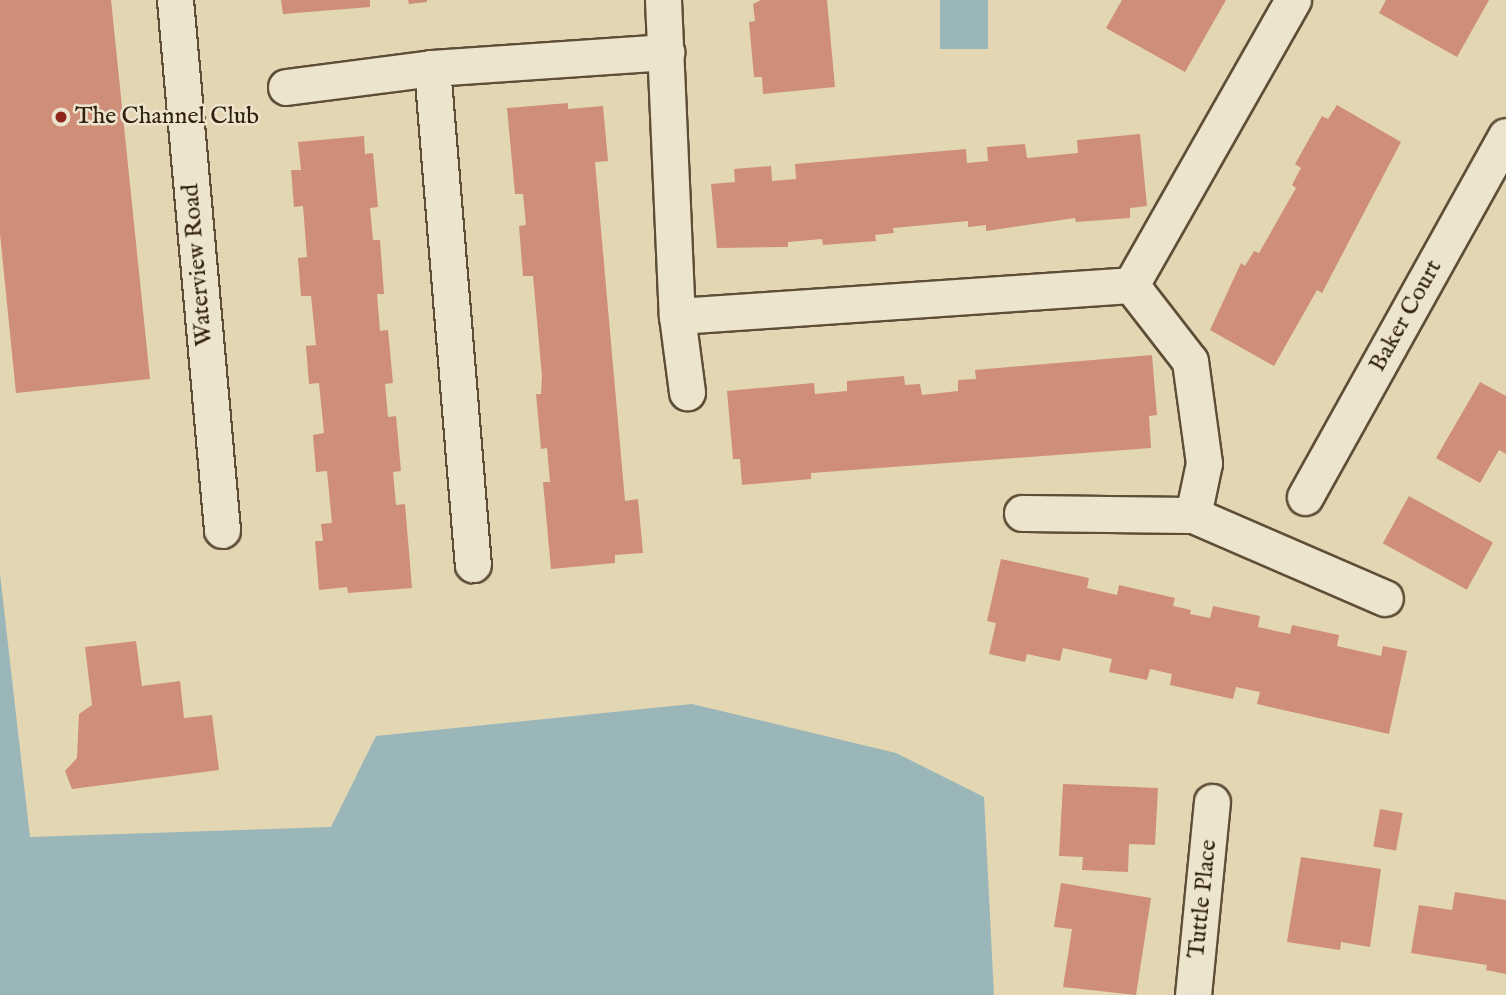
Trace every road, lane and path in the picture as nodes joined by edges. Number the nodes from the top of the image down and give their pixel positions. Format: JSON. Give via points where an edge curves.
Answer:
{"nodes":[{"id":1,"x":175,"y":0,"type":"edge"},
{"id":2,"x":663,"y":0,"type":"edge"},
{"id":3,"x":1293,"y":0,"type":"edge"},
{"id":4,"x":666,"y":52,"type":"junction"},
{"id":5,"x":432,"y":68,"type":"junction"},
{"id":6,"x":286,"y":87,"type":"dead end"},
{"id":7,"x":1506,"y":136,"type":"edge"},
{"id":8,"x":1131,"y":285,"type":"junction"},
{"id":9,"x":677,"y":316,"type":"junction"},
{"id":10,"x":687,"y":392,"type":"dead end"},
{"id":11,"x":1305,"y":496,"type":"dead end"},
{"id":12,"x":1022,"y":513,"type":"dead end"},
{"id":13,"x":1193,"y":515,"type":"junction"},
{"id":14,"x":222,"y":530,"type":"dead end"},
{"id":15,"x":473,"y":564,"type":"dead end"},
{"id":16,"x":1385,"y":598,"type":"dead end"},
{"id":17,"x":1213,"y":802,"type":"dead end"},
{"id":18,"x":1193,"y":995,"type":"edge"}],
"edges":[{"from":1,"to":14,"type":"street","name":"Waterview Road"},
{"from":2,"to":4,"type":"street"},
{"from":3,"to":8,"type":"street"},
{"from":4,"to":5,"type":"street"},
{"from":4,"to":9,"type":"street"},
{"from":5,"to":6,"type":"street"},
{"from":5,"to":15,"type":"street"},
{"from":7,"to":11,"type":"street","name":"Baker Court"},
{"from":8,"to":9,"type":"street"},
{"from":8,"to":13,"type":"street","via":[[1190,361],[1204,463]]},
{"from":9,"to":10,"type":"street"},
{"from":12,"to":13,"type":"street"},
{"from":13,"to":16,"type":"street"},
{"from":17,"to":18,"type":"street","name":"Tuttle Place"}]}
